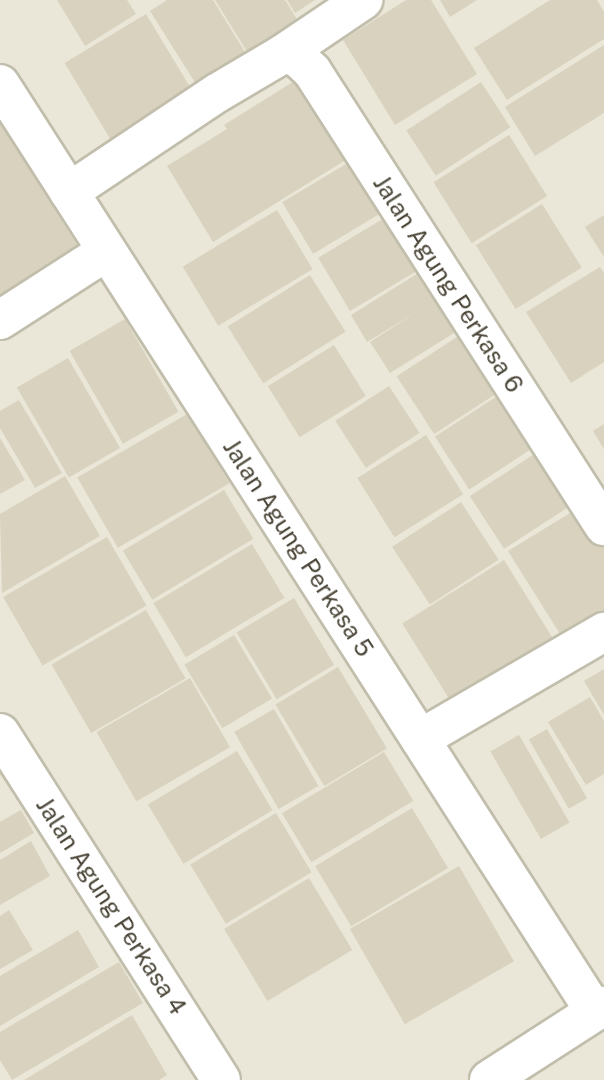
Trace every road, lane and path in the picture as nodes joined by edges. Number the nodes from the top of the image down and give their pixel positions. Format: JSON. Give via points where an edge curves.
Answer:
{"nodes":[{"id":1,"x":363,"y":0,"type":"edge"},
{"id":2,"x":283,"y":54,"type":"junction"},
{"id":3,"x":0,"y":84,"type":"edge"},
{"id":4,"x":69,"y":192,"type":"junction"},
{"id":5,"x":107,"y":251,"type":"junction"},
{"id":6,"x":0,"y":320,"type":"edge"},
{"id":7,"x":604,"y":526,"type":"edge"},
{"id":8,"x":604,"y":632,"type":"edge"},
{"id":9,"x":0,"y":733,"type":"edge"},
{"id":10,"x":420,"y":739,"type":"junction"},
{"id":11,"x":600,"y":1009,"type":"edge"},
{"id":12,"x":222,"y":1080,"type":"edge"},
{"id":13,"x":489,"y":1080,"type":"edge"}],
"edges":[{"from":1,"to":2,"type":"street"},
{"from":2,"to":4,"type":"street"},
{"from":2,"to":7,"type":"street","name":"Jalan Agung Perkasa 6","via":[[297,57],[312,71]]},
{"from":3,"to":4,"type":"street","name":"Jalan Agung Perkasa 5"},
{"from":4,"to":5,"type":"street","name":"Jalan Agung Perkasa 5"},
{"from":5,"to":6,"type":"street"},
{"from":5,"to":10,"type":"street","name":"Jalan Agung Perkasa 5"},
{"from":8,"to":10,"type":"street"},
{"from":9,"to":12,"type":"street","name":"Jalan Agung Perkasa 4"},
{"from":10,"to":11,"type":"street","name":"Jalan Agung Perkasa 5"},
{"from":11,"to":13,"type":"street"}]}
